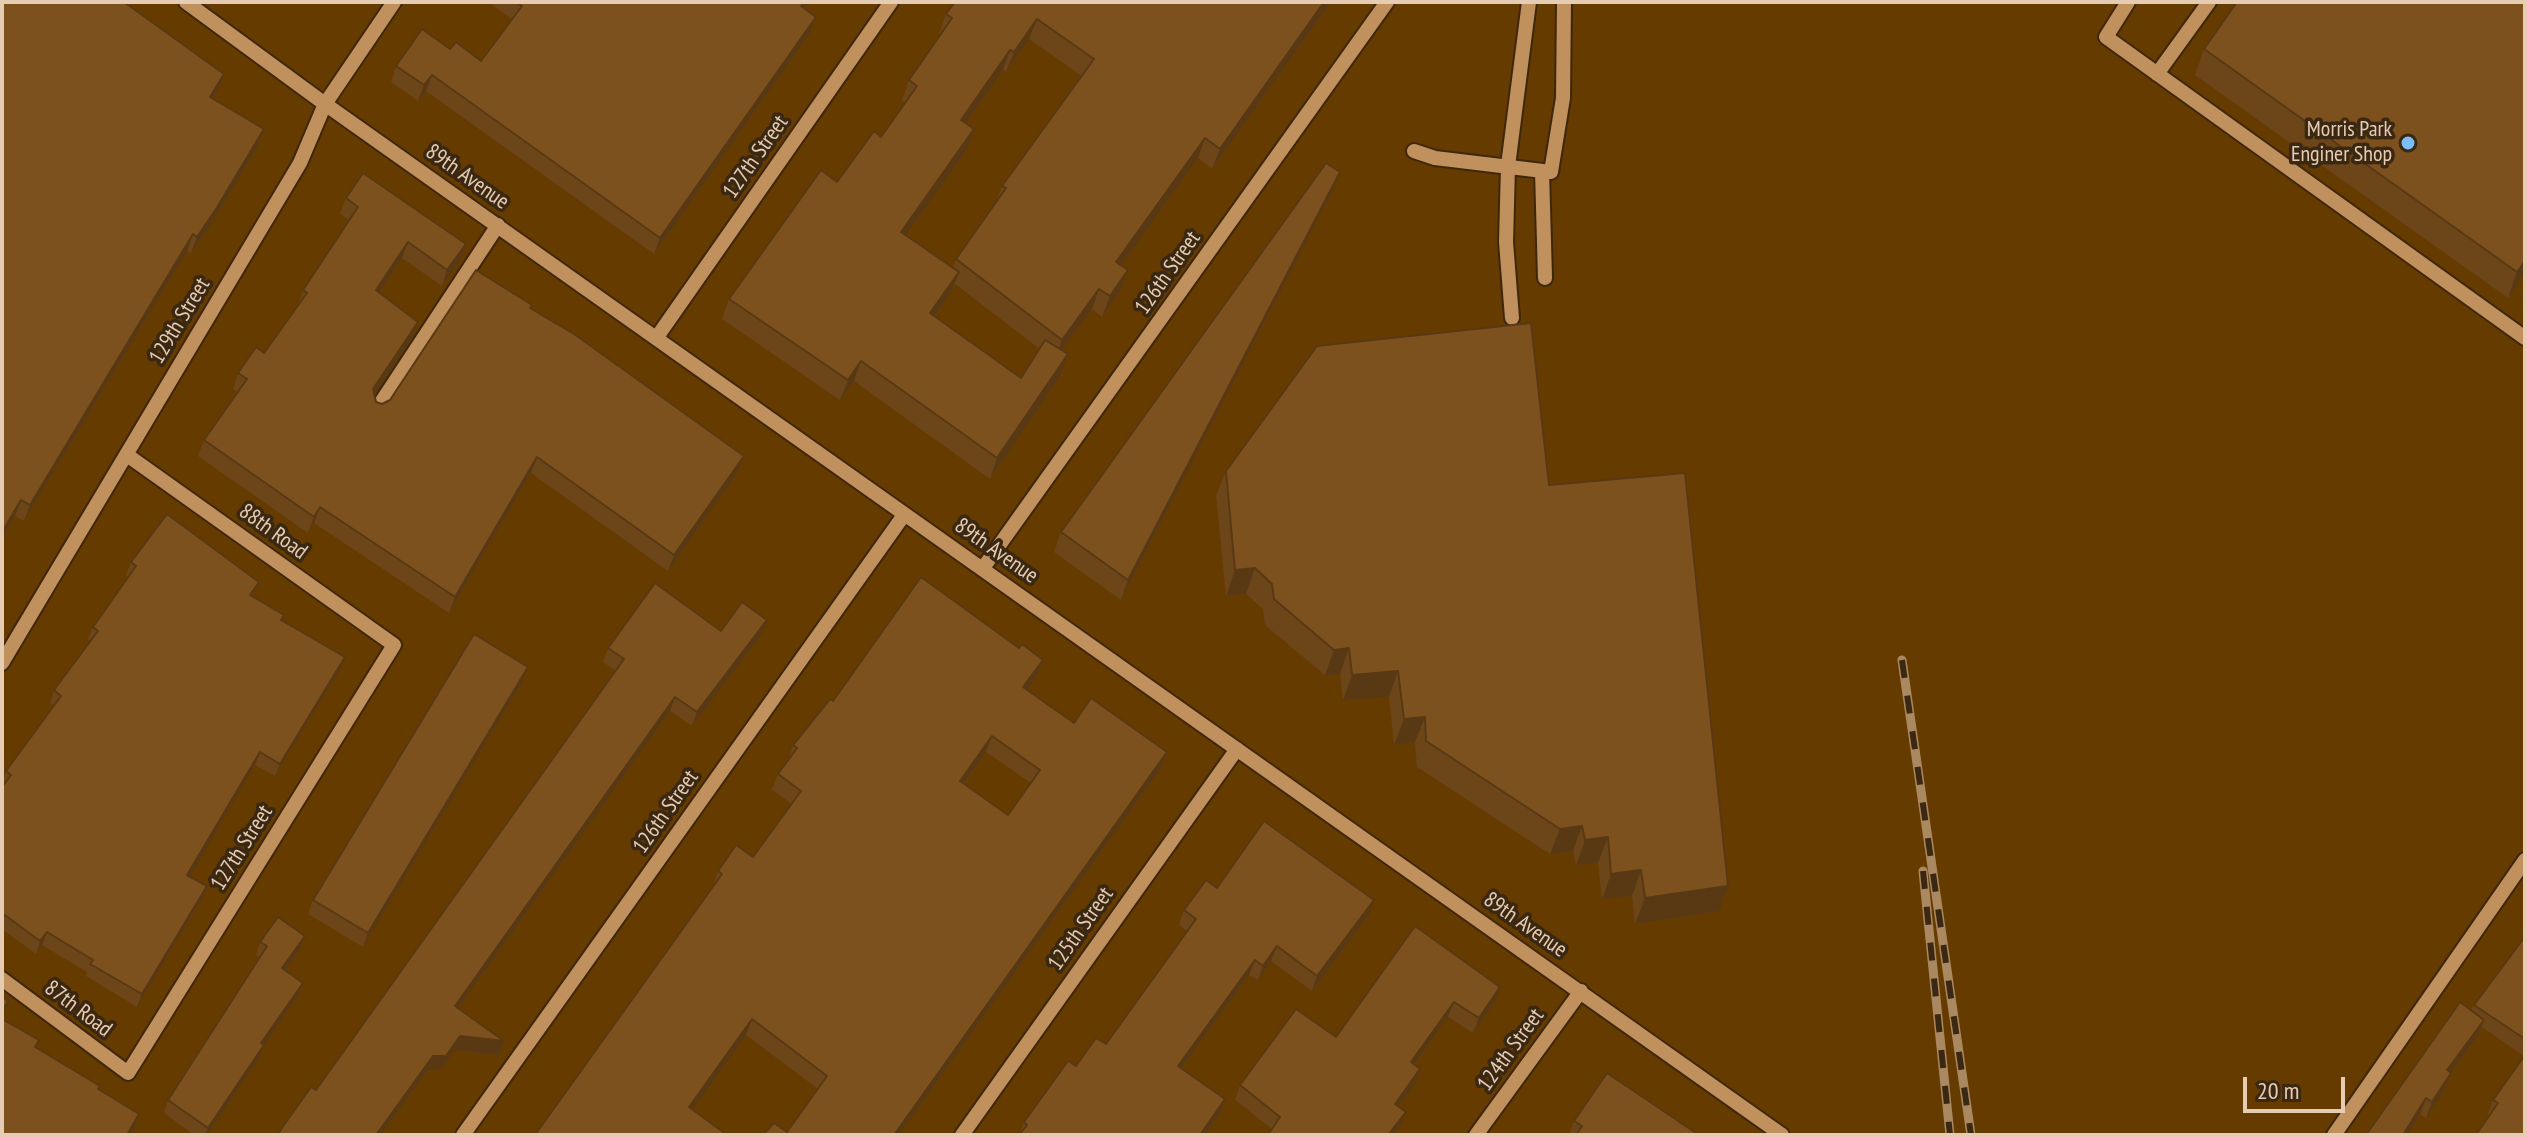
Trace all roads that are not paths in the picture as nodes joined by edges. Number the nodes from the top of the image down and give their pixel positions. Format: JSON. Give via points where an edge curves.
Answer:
{"nodes":[{"id":1,"x":186,"y":2,"type":"edge"},
{"id":2,"x":394,"y":2,"type":"edge"},
{"id":3,"x":891,"y":2,"type":"edge"},
{"id":4,"x":1387,"y":2,"type":"edge"},
{"id":5,"x":1529,"y":2,"type":"edge"},
{"id":6,"x":1564,"y":2,"type":"edge"},
{"id":7,"x":2128,"y":2,"type":"edge"},
{"id":8,"x":2209,"y":2,"type":"edge"},
{"id":9,"x":2157,"y":74,"type":"junction"},
{"id":10,"x":325,"y":104,"type":"junction"},
{"id":11,"x":1414,"y":151,"type":"dead end"},
{"id":12,"x":1508,"y":166,"type":"junction"},
{"id":13,"x":1542,"y":171,"type":"junction"},
{"id":14,"x":498,"y":225,"type":"junction"},
{"id":15,"x":1545,"y":278,"type":"dead end"},
{"id":16,"x":1512,"y":318,"type":"dead end"},
{"id":17,"x":657,"y":337,"type":"junction"},
{"id":18,"x":2525,"y":338,"type":"edge"},
{"id":19,"x":376,"y":410,"type":"edge"},
{"id":20,"x":127,"y":455,"type":"junction"},
{"id":21,"x":904,"y":515,"type":"junction"},
{"id":22,"x":983,"y":568,"type":"junction"},
{"id":23,"x":394,"y":645,"type":"joint"},
{"id":24,"x":2,"y":663,"type":"edge"},
{"id":25,"x":1237,"y":749,"type":"junction"},
{"id":26,"x":2525,"y":860,"type":"edge"},
{"id":27,"x":2,"y":979,"type":"edge"},
{"id":28,"x":1581,"y":991,"type":"junction"},
{"id":29,"x":128,"y":1073,"type":"joint"},
{"id":30,"x":463,"y":1135,"type":"edge"},
{"id":31,"x":962,"y":1135,"type":"edge"},
{"id":32,"x":1476,"y":1135,"type":"edge"},
{"id":33,"x":1782,"y":1135,"type":"edge"},
{"id":34,"x":2334,"y":1135,"type":"edge"}],
"edges":[{"from":1,"to":10,"type":"street","name":"89th Avenue"},
{"from":2,"to":10,"type":"street","name":"129th Street"},
{"from":3,"to":17,"type":"street","name":"127th Street"},
{"from":4,"to":22,"type":"street","name":"126th Street"},
{"from":5,"to":12,"type":"street"},
{"from":6,"to":13,"type":"street","via":[[1561,111],[1551,172]]},
{"from":7,"to":9,"type":"street","via":[[2106,37]]},
{"from":8,"to":9,"type":"street"},
{"from":9,"to":18,"type":"street"},
{"from":10,"to":14,"type":"street","name":"89th Avenue"},
{"from":10,"to":20,"type":"street","name":"129th Street","via":[[300,163]]},
{"from":11,"to":12,"type":"street"},
{"from":12,"to":13,"type":"street"},
{"from":12,"to":16,"type":"street"},
{"from":13,"to":15,"type":"street"},
{"from":14,"to":17,"type":"street","name":"89th Avenue"},
{"from":14,"to":19,"type":"street"},
{"from":17,"to":21,"type":"street","name":"89th Avenue"},
{"from":20,"to":23,"type":"street","name":"88th Road"},
{"from":20,"to":24,"type":"street","name":"129th Street"},
{"from":21,"to":22,"type":"street","name":"89th Avenue"},
{"from":21,"to":30,"type":"street","name":"126th Street"},
{"from":22,"to":25,"type":"street","name":"89th Avenue"},
{"from":23,"to":29,"type":"street","name":"127th Street"},
{"from":25,"to":28,"type":"street","name":"89th Avenue"},
{"from":25,"to":31,"type":"street","name":"125th Street"},
{"from":26,"to":34,"type":"street"},
{"from":27,"to":29,"type":"street","name":"87th Road"},
{"from":28,"to":32,"type":"street","name":"124th Street"},
{"from":28,"to":33,"type":"street","name":"89th Avenue"}]}
